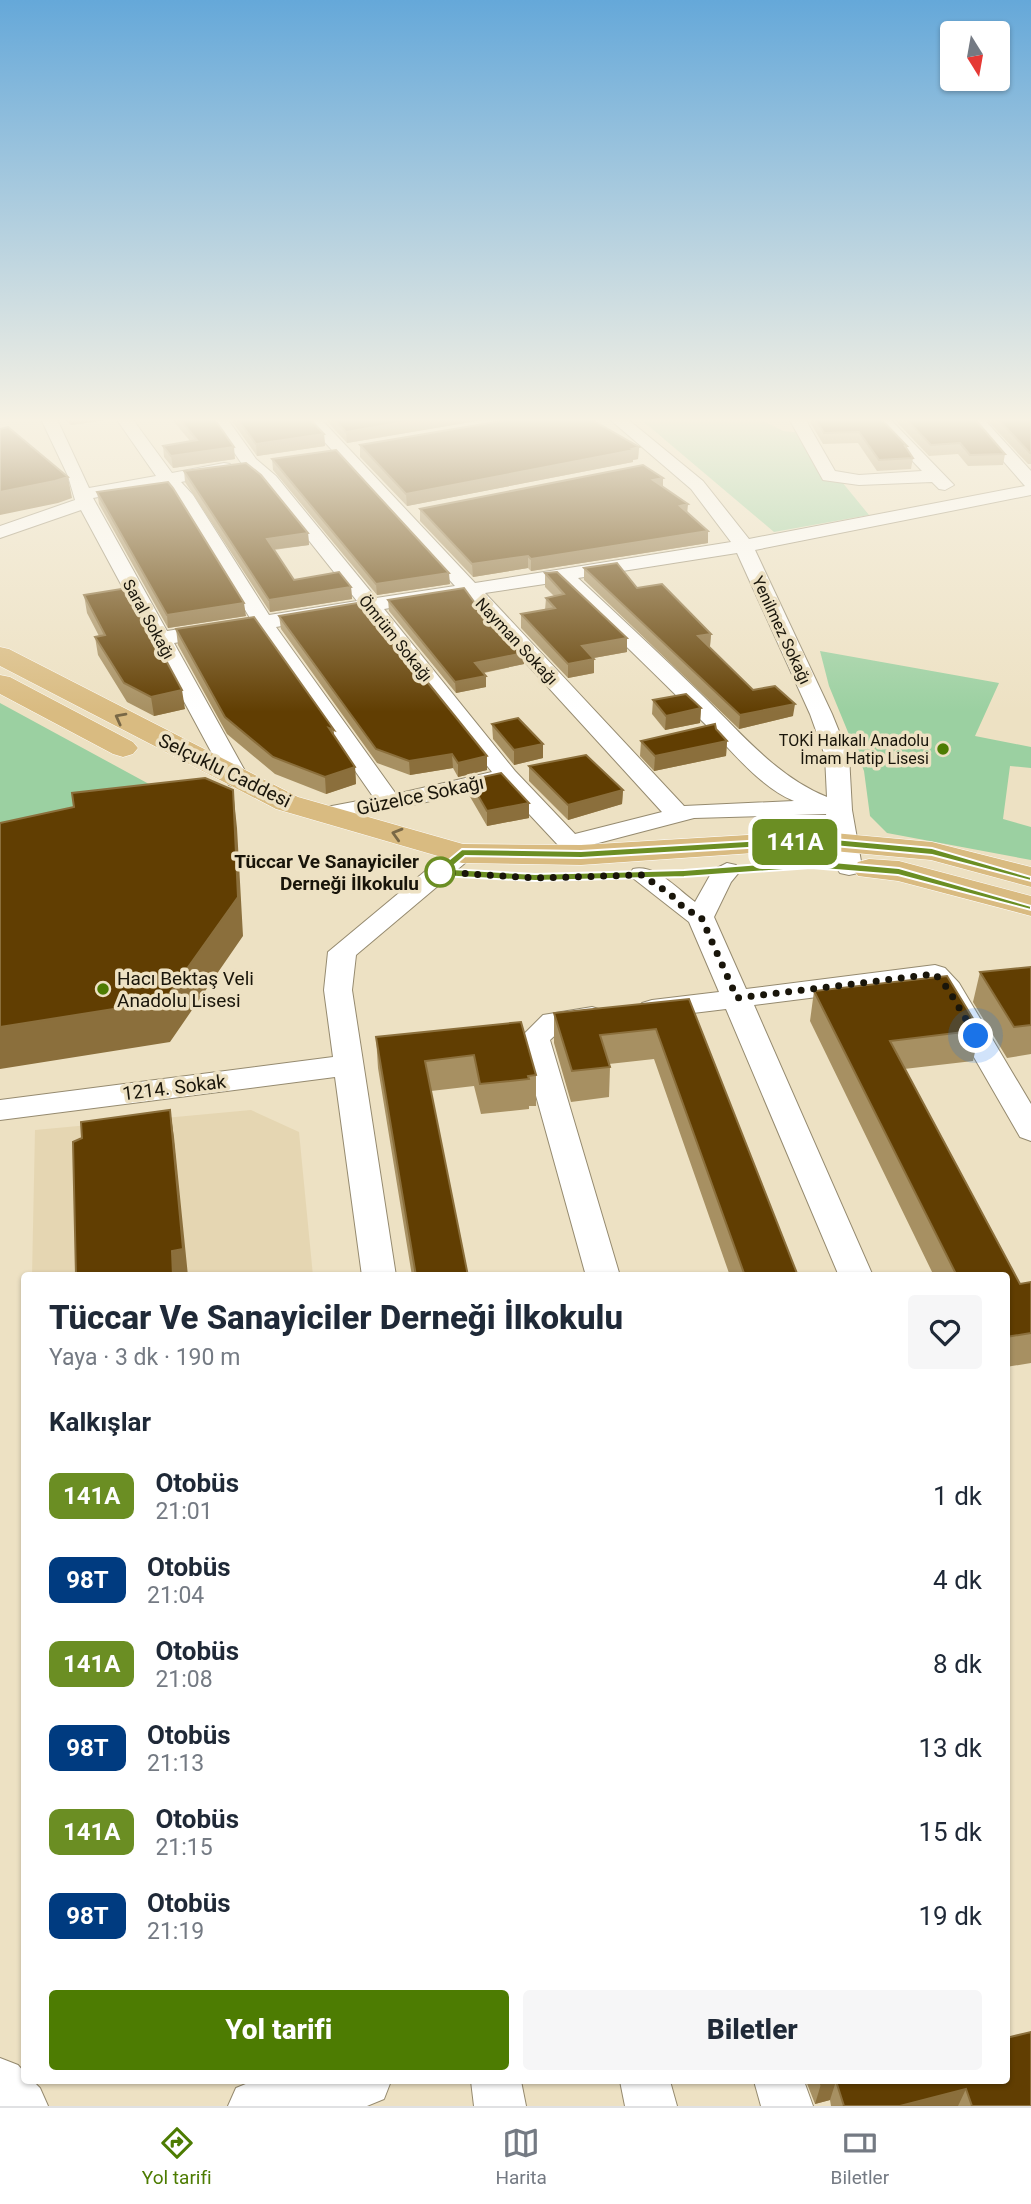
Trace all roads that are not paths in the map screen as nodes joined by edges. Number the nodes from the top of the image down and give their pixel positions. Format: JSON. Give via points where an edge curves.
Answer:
{"nodes":[{"id":1,"x":41,"y":515,"type":"edge"},
{"id":2,"x":93,"y":515,"type":"edge"},
{"id":3,"x":196,"y":515,"type":"edge"},
{"id":4,"x":305,"y":515,"type":"edge"},
{"id":5,"x":405,"y":515,"type":"edge"},
{"id":6,"x":720,"y":515,"type":"edge"},
{"id":7,"x":912,"y":515,"type":"edge"},
{"id":8,"x":401,"y":516,"type":"joint"},
{"id":9,"x":904,"y":517,"type":"joint"},
{"id":10,"x":0,"y":532,"type":"edge"},
{"id":11,"x":744,"y":546,"type":"junction"},
{"id":12,"x":561,"y":574,"type":"junction"},
{"id":13,"x":468,"y":589,"type":"junction"},
{"id":14,"x":369,"y":604,"type":"junction"},
{"id":15,"x":262,"y":623,"type":"junction"},
{"id":16,"x":159,"y":639,"type":"junction"},
{"id":17,"x":0,"y":655,"type":"edge"},
{"id":18,"x":0,"y":683,"type":"edge"},
{"id":19,"x":640,"y":744,"type":"edge"},
{"id":20,"x":616,"y":749,"type":"junction"},
{"id":21,"x":589,"y":755,"type":"edge"},
{"id":22,"x":534,"y":769,"type":"edge"},
{"id":23,"x":507,"y":776,"type":"junction"},
{"id":24,"x":238,"y":780,"type":"junction"},
{"id":25,"x":390,"y":803,"type":"junction"},
{"id":26,"x":837,"y":809,"type":"junction"},
{"id":27,"x":325,"y":814,"type":"junction"},
{"id":28,"x":678,"y":814,"type":"junction"},
{"id":29,"x":792,"y":842,"type":"junction"},
{"id":30,"x":900,"y":848,"type":"junction"},
{"id":31,"x":575,"y":849,"type":"junction"},
{"id":32,"x":847,"y":855,"type":"junction"},
{"id":33,"x":451,"y":862,"type":"junction"},
{"id":34,"x":727,"y":871,"type":"junction"},
{"id":35,"x":642,"y":875,"type":"junction"},
{"id":36,"x":1031,"y":877,"type":"edge"},
{"id":37,"x":1031,"y":906,"type":"edge"},
{"id":38,"x":701,"y":917,"type":"junction"},
{"id":39,"x":737,"y":998,"type":"junction"},
{"id":40,"x":349,"y":1065,"type":"junction"},
{"id":41,"x":0,"y":1110,"type":"edge"},
{"id":42,"x":1031,"y":1130,"type":"edge"},
{"id":43,"x":378,"y":1272,"type":"edge"},
{"id":44,"x":602,"y":1272,"type":"edge"},
{"id":45,"x":854,"y":1272,"type":"edge"},
{"id":46,"x":0,"y":2083,"type":"edge"},
{"id":47,"x":347,"y":2084,"type":"edge"},
{"id":48,"x":496,"y":2084,"type":"edge"},
{"id":49,"x":646,"y":2084,"type":"edge"},
{"id":50,"x":780,"y":2084,"type":"edge"},
{"id":51,"x":22,"y":2106,"type":"edge"},
{"id":52,"x":254,"y":2106,"type":"edge"},
{"id":53,"x":500,"y":2106,"type":"edge"},
{"id":54,"x":651,"y":2106,"type":"edge"},
{"id":55,"x":787,"y":2106,"type":"edge"}],
"edges":[{"from":1,"to":10,"type":"street"},
{"from":2,"to":16,"type":"street","name":"Saral Sokağı"},
{"from":3,"to":15,"type":"street"},
{"from":4,"to":14,"type":"street","name":"Ömrüm Sokağı"},
{"from":5,"to":8,"type":"street"},
{"from":6,"to":11,"type":"street","name":"Yenilmez Sokağı"},
{"from":7,"to":9,"type":"street"},
{"from":8,"to":13,"type":"street","name":"Nayman Sokağı"},
{"from":9,"to":11,"type":"street"},
{"from":11,"to":12,"type":"street"},
{"from":11,"to":26,"type":"street","name":"Yenilmez Sokağı","via":[[837,756]]},
{"from":12,"to":13,"type":"street"},
{"from":12,"to":26,"type":"street","via":[[627,634],[709,729],[791,792]]},
{"from":13,"to":14,"type":"street"},
{"from":13,"to":20,"type":"street","name":"Nayman Sokağı"},
{"from":14,"to":15,"type":"street"},
{"from":14,"to":23,"type":"street","name":"Ömrüm Sokağı"},
{"from":15,"to":16,"type":"street"},
{"from":15,"to":25,"type":"street"},
{"from":16,"to":24,"type":"street","name":"Saral Sokağı"},
{"from":24,"to":17,"type":"main road","name":"Selçuklu Caddesi","one_way":true},
{"from":18,"to":33,"type":"main road","name":"Selçuklu Caddesi","via":[[279,827]]},
{"from":19,"to":20,"type":"street"},
{"from":20,"to":21,"type":"street"},
{"from":20,"to":28,"type":"street","name":"Nayman Sokağı"},
{"from":22,"to":23,"type":"street","name":"Güzelce Sokağı"},
{"from":23,"to":25,"type":"street","name":"Güzelce Sokağı"},
{"from":23,"to":31,"type":"street","name":"Ömrüm Sokağı"},
{"from":24,"to":27,"type":"main road","name":"Selçuklu Caddesi","via":[[287,803]]},
{"from":25,"to":27,"type":"street","name":"Güzelce Sokağı"},
{"from":26,"to":28,"type":"street"},
{"from":26,"to":29,"type":"street","via":[[821,816]]},
{"from":26,"to":30,"type":"street","via":[[875,840]]},
{"from":26,"to":32,"type":"street","name":"Yenilmez Sokağı"},
{"from":33,"to":27,"type":"main road","name":"Selçuklu Caddesi","one_way":true},
{"from":28,"to":31,"type":"street"},
{"from":29,"to":31,"type":"main road","name":"Selçuklu Caddesi"},
{"from":29,"to":32,"type":"main road","name":"Selçuklu Caddesi","via":[[812,840]]},
{"from":30,"to":32,"type":"main road","name":"Selçuklu Caddesi"},
{"from":30,"to":36,"type":"main road","name":"Selçuklu Caddesi","via":[[932,851]]},
{"from":31,"to":33,"type":"main road","name":"Selçuklu Caddesi"},
{"from":32,"to":34,"type":"main road","name":"Selçuklu Caddesi","via":[[811,864]]},
{"from":32,"to":37,"type":"main road","name":"Selçuklu Caddesi"},
{"from":33,"to":35,"type":"main road","name":"Selçuklu Caddesi","via":[[535,878]]},
{"from":33,"to":40,"type":"street","via":[[342,952],[338,990]]},
{"from":34,"to":35,"type":"main road","name":"Selçuklu Caddesi"},
{"from":34,"to":38,"type":"street","via":[[719,877]]},
{"from":35,"to":38,"type":"street"},
{"from":38,"to":39,"type":"street"},
{"from":39,"to":42,"type":"street","via":[[935,974]]},
{"from":39,"to":44,"type":"street","via":[[553,1021],[535,1038]]},
{"from":39,"to":45,"type":"street"},
{"from":40,"to":41,"type":"street","name":"1214. Sokak"},
{"from":40,"to":43,"type":"street"},
{"from":46,"to":51,"type":"street"},
{"from":47,"to":52,"type":"street"},
{"from":48,"to":53,"type":"street"},
{"from":49,"to":54,"type":"street"},
{"from":50,"to":55,"type":"street"}]}
